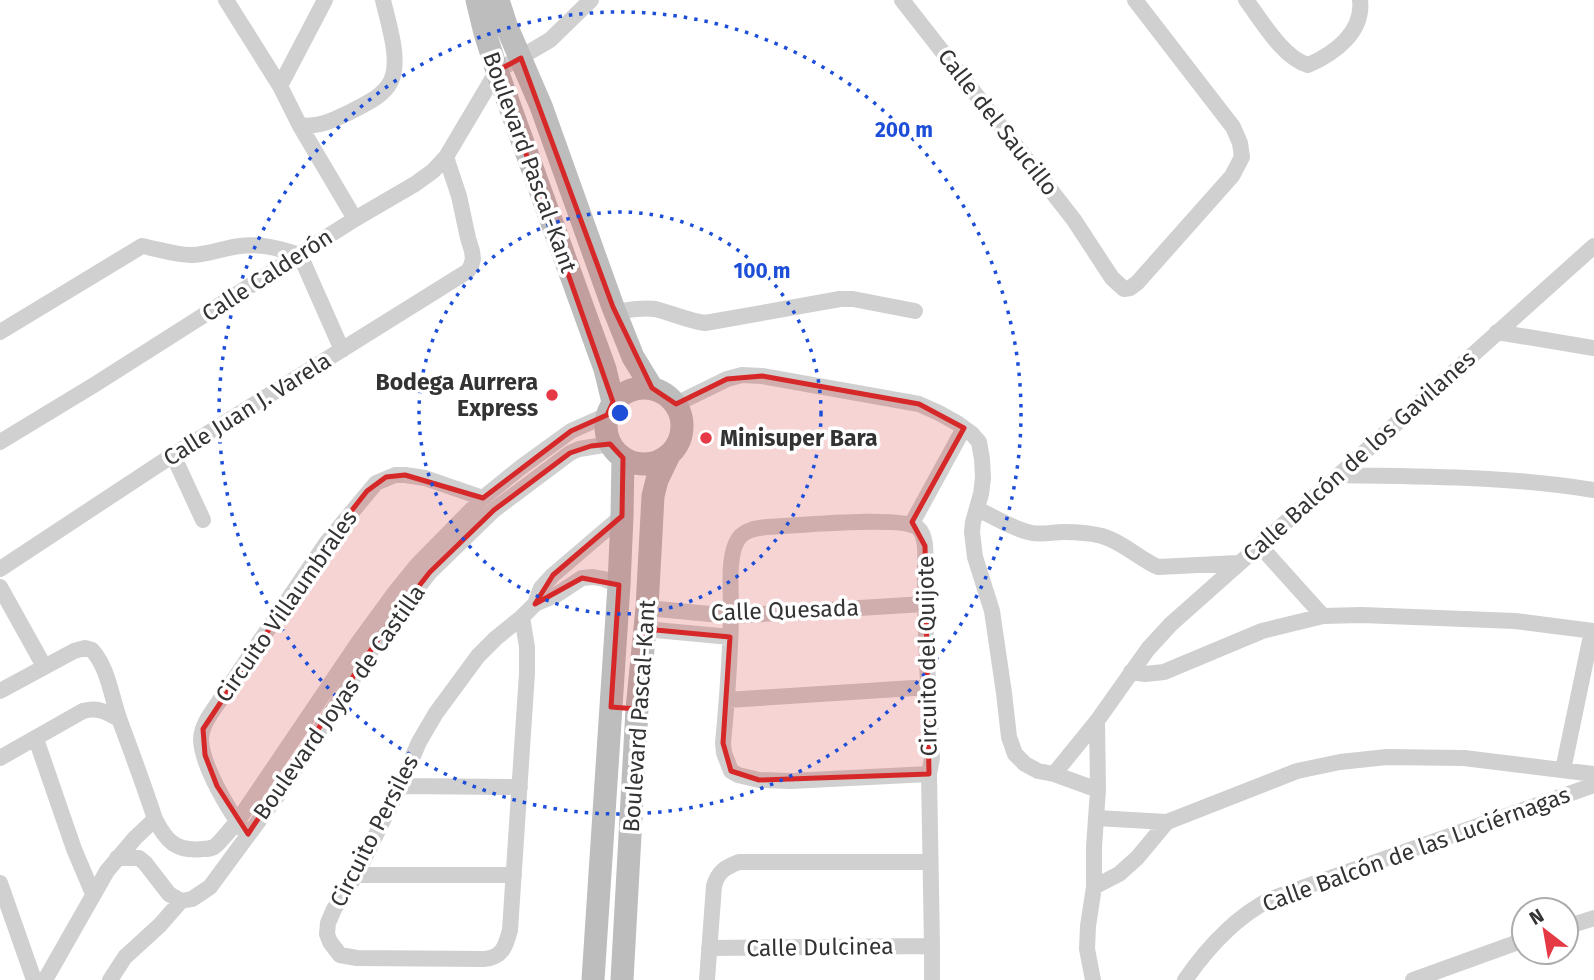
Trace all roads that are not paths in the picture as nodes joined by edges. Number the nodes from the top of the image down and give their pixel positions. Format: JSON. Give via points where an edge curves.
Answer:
{"nodes":[{"id":1,"x":325,"y":0,"type":"edge"},
{"id":2,"x":383,"y":0,"type":"edge"},
{"id":3,"x":477,"y":0,"type":"edge"},
{"id":4,"x":498,"y":0,"type":"edge"},
{"id":5,"x":902,"y":0,"type":"edge"},
{"id":6,"x":1135,"y":0,"type":"edge"},
{"id":7,"x":1246,"y":0,"type":"edge"},
{"id":8,"x":1360,"y":0,"type":"edge"},
{"id":9,"x":229,"y":1,"type":"edge"},
{"id":10,"x":589,"y":1,"type":"edge"},
{"id":11,"x":521,"y":58,"type":"junction"},
{"id":12,"x":497,"y":71,"type":"junction"},
{"id":13,"x":279,"y":86,"type":"junction"},
{"id":14,"x":300,"y":126,"type":"junction"},
{"id":15,"x":446,"y":157,"type":"junction"},
{"id":16,"x":355,"y":219,"type":"junction"},
{"id":17,"x":1594,"y":246,"type":"edge"},
{"id":18,"x":300,"y":255,"type":"junction"},
{"id":19,"x":615,"y":312,"type":"junction"},
{"id":20,"x":915,"y":312,"type":"dead end"},
{"id":21,"x":0,"y":332,"type":"edge"},
{"id":22,"x":1497,"y":332,"type":"junction"},
{"id":23,"x":1594,"y":348,"type":"edge"},
{"id":24,"x":342,"y":349,"type":"junction"},
{"id":25,"x":652,"y":388,"type":"junction"},
{"id":26,"x":676,"y":404,"type":"junction"},
{"id":27,"x":610,"y":409,"type":"junction"},
{"id":28,"x":964,"y":428,"type":"junction"},
{"id":29,"x":0,"y":442,"type":"edge"},
{"id":30,"x":616,"y":451,"type":"junction"},
{"id":31,"x":173,"y":455,"type":"junction"},
{"id":32,"x":669,"y":455,"type":"junction"},
{"id":33,"x":1339,"y":475,"type":"junction"},
{"id":34,"x":1594,"y":491,"type":"edge"},
{"id":35,"x":483,"y":498,"type":"junction"},
{"id":36,"x":978,"y":509,"type":"junction"},
{"id":37,"x":622,"y":516,"type":"junction"},
{"id":38,"x":203,"y":520,"type":"dead end"},
{"id":39,"x":911,"y":525,"type":"junction"},
{"id":40,"x":1260,"y":546,"type":"junction"},
{"id":41,"x":1238,"y":563,"type":"junction"},
{"id":42,"x":0,"y":569,"type":"edge"},
{"id":43,"x":619,"y":584,"type":"junction"},
{"id":44,"x":0,"y":587,"type":"edge"},
{"id":45,"x":534,"y":604,"type":"junction"},
{"id":46,"x":924,"y":604,"type":"junction"},
{"id":47,"x":731,"y":616,"type":"junction"},
{"id":48,"x":1323,"y":616,"type":"junction"},
{"id":49,"x":522,"y":617,"type":"junction"},
{"id":50,"x":646,"y":619,"type":"junction"},
{"id":51,"x":1593,"y":631,"type":"edge"},
{"id":52,"x":730,"y":637,"type":"junction"},
{"id":53,"x":44,"y":666,"type":"junction"},
{"id":54,"x":1130,"y":672,"type":"junction"},
{"id":55,"x":929,"y":687,"type":"junction"},
{"id":56,"x":0,"y":691,"type":"edge"},
{"id":57,"x":727,"y":700,"type":"junction"},
{"id":58,"x":611,"y":707,"type":"junction"},
{"id":59,"x":638,"y":709,"type":"junction"},
{"id":60,"x":119,"y":719,"type":"junction"},
{"id":61,"x":1097,"y":720,"type":"junction"},
{"id":62,"x":36,"y":739,"type":"junction"},
{"id":63,"x":0,"y":758,"type":"edge"},
{"id":64,"x":1563,"y":770,"type":"junction"},
{"id":65,"x":929,"y":774,"type":"junction"},
{"id":66,"x":1054,"y":774,"type":"junction"},
{"id":67,"x":1594,"y":774,"type":"edge"},
{"id":68,"x":1594,"y":785,"type":"edge"},
{"id":69,"x":400,"y":786,"type":"junction"},
{"id":70,"x":520,"y":788,"type":"junction"},
{"id":71,"x":1098,"y":790,"type":"junction"},
{"id":72,"x":1096,"y":818,"type":"junction"},
{"id":73,"x":155,"y":819,"type":"junction"},
{"id":74,"x":1167,"y":822,"type":"junction"},
{"id":75,"x":242,"y":828,"type":"junction"},
{"id":76,"x":117,"y":858,"type":"junction"},
{"id":77,"x":930,"y":862,"type":"junction"},
{"id":78,"x":356,"y":875,"type":"junction"},
{"id":79,"x":514,"y":875,"type":"junction"},
{"id":80,"x":0,"y":883,"type":"edge"},
{"id":81,"x":1094,"y":887,"type":"junction"},
{"id":82,"x":93,"y":894,"type":"junction"},
{"id":83,"x":181,"y":901,"type":"junction"},
{"id":84,"x":1510,"y":945,"type":"edge"},
{"id":85,"x":932,"y":946,"type":"junction"},
{"id":86,"x":709,"y":948,"type":"junction"},
{"id":87,"x":34,"y":980,"type":"edge"},
{"id":88,"x":45,"y":980,"type":"edge"},
{"id":89,"x":110,"y":980,"type":"edge"},
{"id":90,"x":593,"y":980,"type":"edge"},
{"id":91,"x":622,"y":980,"type":"edge"},
{"id":92,"x":707,"y":980,"type":"edge"},
{"id":93,"x":932,"y":980,"type":"edge"},
{"id":94,"x":1093,"y":980,"type":"edge"},
{"id":95,"x":1185,"y":980,"type":"edge"},
{"id":96,"x":1413,"y":980,"type":"edge"}],
"edges":[{"from":1,"to":13,"type":"street"},
{"from":2,"to":14,"type":"street","via":[[393,47],[391,81],[367,104],[343,116],[319,126]]},
{"from":3,"to":12,"type":"street","name":"Boulevard Pascal-Kant"},
{"from":4,"to":11,"type":"street","name":"Boulevard Pascal-Kant"},
{"from":5,"to":6,"type":"street","name":"Calle del Saucillo","via":[[1124,289],[1137,283],[1232,176],[1242,157],[1233,127]]},
{"from":7,"to":8,"type":"street","via":[[1286,52],[1308,65],[1350,35],[1358,20]]},
{"from":9,"to":13,"type":"street"},
{"from":10,"to":11,"type":"street","via":[[550,40]]},
{"from":11,"to":12,"type":"street"},
{"from":11,"to":19,"type":"street","name":"Boulevard Pascal-Kant"},
{"from":12,"to":15,"type":"street","name":"Calle Calderón"},
{"from":12,"to":27,"type":"street","name":"Boulevard Pascal-Kant","via":[[605,369]]},
{"from":13,"to":14,"type":"street"},
{"from":14,"to":16,"type":"street"},
{"from":15,"to":16,"type":"street","name":"Calle Calderón","via":[[415,184]]},
{"from":15,"to":24,"type":"street","name":"Calle Juan J. Varela","via":[[459,196],[471,266]]},
{"from":16,"to":18,"type":"street","name":"Calle Calderón"},
{"from":17,"to":22,"type":"street","name":"Calle Balcón de los Gavilanes"},
{"from":18,"to":21,"type":"street","via":[[269,246],[187,255],[142,246]]},
{"from":18,"to":24,"type":"street"},
{"from":18,"to":29,"type":"street","name":"Calle Calderón"},
{"from":19,"to":20,"type":"street","via":[[642,308],[705,323],[840,299]]},
{"from":19,"to":25,"type":"street","name":"Boulevard Pascal-Kant","via":[[633,357]]},
{"from":22,"to":23,"type":"street"},
{"from":22,"to":33,"type":"street","name":"Calle Balcón de los Gavilanes"},
{"from":24,"to":31,"type":"street","name":"Calle Juan J. Varela"},
{"from":25,"to":26,"type":"street","via":[[666,393]]},
{"from":25,"to":27,"type":"street","via":[[624,393]]},
{"from":26,"to":28,"type":"street","via":[[727,379],[762,376],[919,404]]},
{"from":26,"to":32,"type":"street","via":[[682,431]]},
{"from":27,"to":30,"type":"street","via":[[605,430]]},
{"from":27,"to":35,"type":"street","name":"Boulevard Joyas de Castilla","via":[[571,431]]},
{"from":28,"to":36,"type":"street","via":[[979,442],[982,459]]},
{"from":28,"to":39,"type":"street"},
{"from":30,"to":32,"type":"street","via":[[638,464],[654,463]]},
{"from":30,"to":37,"type":"street","name":"Boulevard Pascal-Kant"},
{"from":30,"to":75,"type":"street","name":"Boulevard Joyas de Castilla","via":[[579,449],[570,453],[494,510],[430,572],[385,629],[279,792]]},
{"from":31,"to":38,"type":"street"},
{"from":31,"to":42,"type":"street","name":"Calle Juan J. Varela"},
{"from":32,"to":50,"type":"street","name":"Boulevard Pascal-Kant","via":[[653,496]]},
{"from":33,"to":34,"type":"street","via":[[1552,483]]},
{"from":33,"to":40,"type":"street","name":"Calle Balcón de los Gavilanes"},
{"from":35,"to":75,"type":"street","name":"Boulevard Joyas de Castilla","via":[[396,591]]},
{"from":35,"to":75,"type":"street","name":"Circuito Villaumbrales","via":[[425,478],[395,475],[376,483],[327,542],[203,729],[201,739],[216,786]]},
{"from":36,"to":41,"type":"street","via":[[1031,533],[1102,536],[1158,566]]},
{"from":36,"to":66,"type":"street","via":[[972,532],[975,557],[992,611],[1009,737],[1015,754],[1025,764]]},
{"from":37,"to":43,"type":"street","name":"Boulevard Pascal-Kant"},
{"from":37,"to":45,"type":"street","name":"Circuito Persiles","via":[[553,575]]},
{"from":39,"to":46,"type":"street","name":"Circuito del Quijote","via":[[921,531],[925,546]]},
{"from":39,"to":47,"type":"street","name":"Circuito del Quijote","via":[[870,522],[768,527],[744,533],[733,554]]},
{"from":40,"to":41,"type":"street","name":"Calle Balcón de los Gavilanes"},
{"from":40,"to":48,"type":"street"},
{"from":41,"to":54,"type":"street","name":"Calle Balcón de los Gavilanes","via":[[1171,624]]},
{"from":43,"to":45,"type":"street","name":"Circuito Persiles","via":[[582,578]]},
{"from":43,"to":58,"type":"street","name":"Boulevard Pascal-Kant"},
{"from":44,"to":53,"type":"street"},
{"from":45,"to":49,"type":"street","name":"Circuito Persiles"},
{"from":46,"to":47,"type":"street","name":"Calle Quesada"},
{"from":46,"to":55,"type":"street","name":"Circuito del Quijote"},
{"from":47,"to":50,"type":"street","name":"Calle Quesada"},
{"from":47,"to":52,"type":"street","name":"Circuito del Quijote"},
{"from":48,"to":51,"type":"street","via":[[1515,621]]},
{"from":48,"to":54,"type":"street","via":[[1262,631],[1164,672]]},
{"from":49,"to":69,"type":"street","name":"Circuito Persiles","via":[[478,656],[436,713]]},
{"from":49,"to":70,"type":"street","name":"Circuito Persiles","via":[[527,647]]},
{"from":50,"to":52,"type":"street","name":"Calle Quesada"},
{"from":50,"to":59,"type":"street","name":"Boulevard Pascal-Kant"},
{"from":51,"to":64,"type":"street"},
{"from":52,"to":57,"type":"street","name":"Circuito del Quijote"},
{"from":53,"to":56,"type":"street"},
{"from":53,"to":60,"type":"street","via":[[74,651],[92,650],[108,679]]},
{"from":54,"to":61,"type":"street","name":"Calle Balcón de los Gavilanes"},
{"from":55,"to":57,"type":"street"},
{"from":55,"to":65,"type":"street","name":"Circuito del Quijote"},
{"from":57,"to":65,"type":"street","name":"Circuito del Quijote","via":[[724,752],[731,771],[738,775],[791,780]]},
{"from":58,"to":59,"type":"street"},
{"from":58,"to":90,"type":"street","name":"Boulevard Pascal-Kant"},
{"from":59,"to":91,"type":"street","name":"Boulevard Pascal-Kant"},
{"from":60,"to":62,"type":"street","via":[[92,708]]},
{"from":60,"to":73,"type":"street"},
{"from":61,"to":66,"type":"street","name":"Calle Balcón de los Gavilanes"},
{"from":61,"to":71,"type":"street"},
{"from":62,"to":63,"type":"street"},
{"from":62,"to":82,"type":"street"},
{"from":64,"to":67,"type":"street"},
{"from":64,"to":74,"type":"street","via":[[1464,758],[1340,762],[1297,771]]},
{"from":65,"to":77,"type":"street","name":"Circuito del Quijote"},
{"from":66,"to":71,"type":"street"},
{"from":68,"to":95,"type":"street","name":"Calle Balcón de las Luciérnagas","via":[[1271,899],[1233,924]]},
{"from":69,"to":70,"type":"street"},
{"from":69,"to":78,"type":"street","name":"Circuito Persiles"},
{"from":70,"to":79,"type":"street","name":"Circuito Persiles"},
{"from":71,"to":72,"type":"street"},
{"from":72,"to":74,"type":"street"},
{"from":72,"to":81,"type":"street"},
{"from":73,"to":75,"type":"street","name":"Boulevard Joyas de Castilla","via":[[169,841],[193,850],[213,848]]},
{"from":73,"to":76,"type":"street"},
{"from":74,"to":81,"type":"street","via":[[1138,858]]},
{"from":75,"to":83,"type":"street","name":"Boulevard Joyas de Castilla","via":[[210,887]]},
{"from":76,"to":82,"type":"street"},
{"from":76,"to":83,"type":"street","via":[[139,858],[169,894]]},
{"from":77,"to":85,"type":"street","name":"Circuito del Quijote"},
{"from":77,"to":86,"type":"street","via":[[739,862],[720,872],[714,886]]},
{"from":78,"to":79,"type":"street"},
{"from":78,"to":79,"type":"street","name":"Circuito Persiles","via":[[328,923],[327,934],[340,955],[484,959],[497,957],[507,943]]},
{"from":80,"to":87,"type":"street"},
{"from":81,"to":94,"type":"street","via":[[1087,926]]},
{"from":82,"to":88,"type":"street"},
{"from":83,"to":89,"type":"street","via":[[125,957]]},
{"from":84,"to":96,"type":"street"},
{"from":85,"to":86,"type":"street","name":"Calle Dulcinea"},
{"from":85,"to":93,"type":"street","name":"Circuito del Quijote"},
{"from":86,"to":92,"type":"street"}]}
